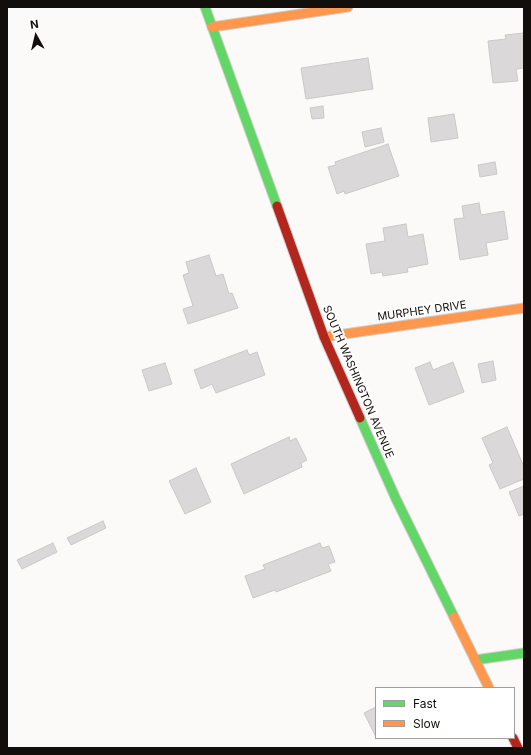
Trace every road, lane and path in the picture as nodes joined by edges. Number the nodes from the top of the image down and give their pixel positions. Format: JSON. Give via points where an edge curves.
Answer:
{"nodes":[{"id":1,"x":205,"y":7,"type":"edge"},
{"id":2,"x":348,"y":7,"type":"edge"},
{"id":3,"x":212,"y":27,"type":"junction"},
{"id":4,"x":524,"y":308,"type":"edge"},
{"id":5,"x":324,"y":337,"type":"junction"},
{"id":6,"x":524,"y":653,"type":"edge"},
{"id":7,"x":475,"y":660,"type":"junction"},
{"id":8,"x":488,"y":687,"type":"edge"},
{"id":9,"x":514,"y":739,"type":"edge"},
{"id":10,"x":518,"y":748,"type":"edge"}],
"edges":[{"from":1,"to":3,"type":"street","name":"SOUTH WASHINGTON AVENUE"},
{"from":2,"to":3,"type":"street"},
{"from":3,"to":5,"type":"street","name":"SOUTH WASHINGTON AVENUE"},
{"from":4,"to":5,"type":"street","name":"MURPHEY DRIVE"},
{"from":5,"to":7,"type":"street","name":"SOUTH WASHINGTON AVENUE","via":[[396,499]]},
{"from":6,"to":7,"type":"street"},
{"from":7,"to":8,"type":"street","name":"SOUTH WASHINGTON AVENUE"},
{"from":9,"to":10,"type":"street"}]}
